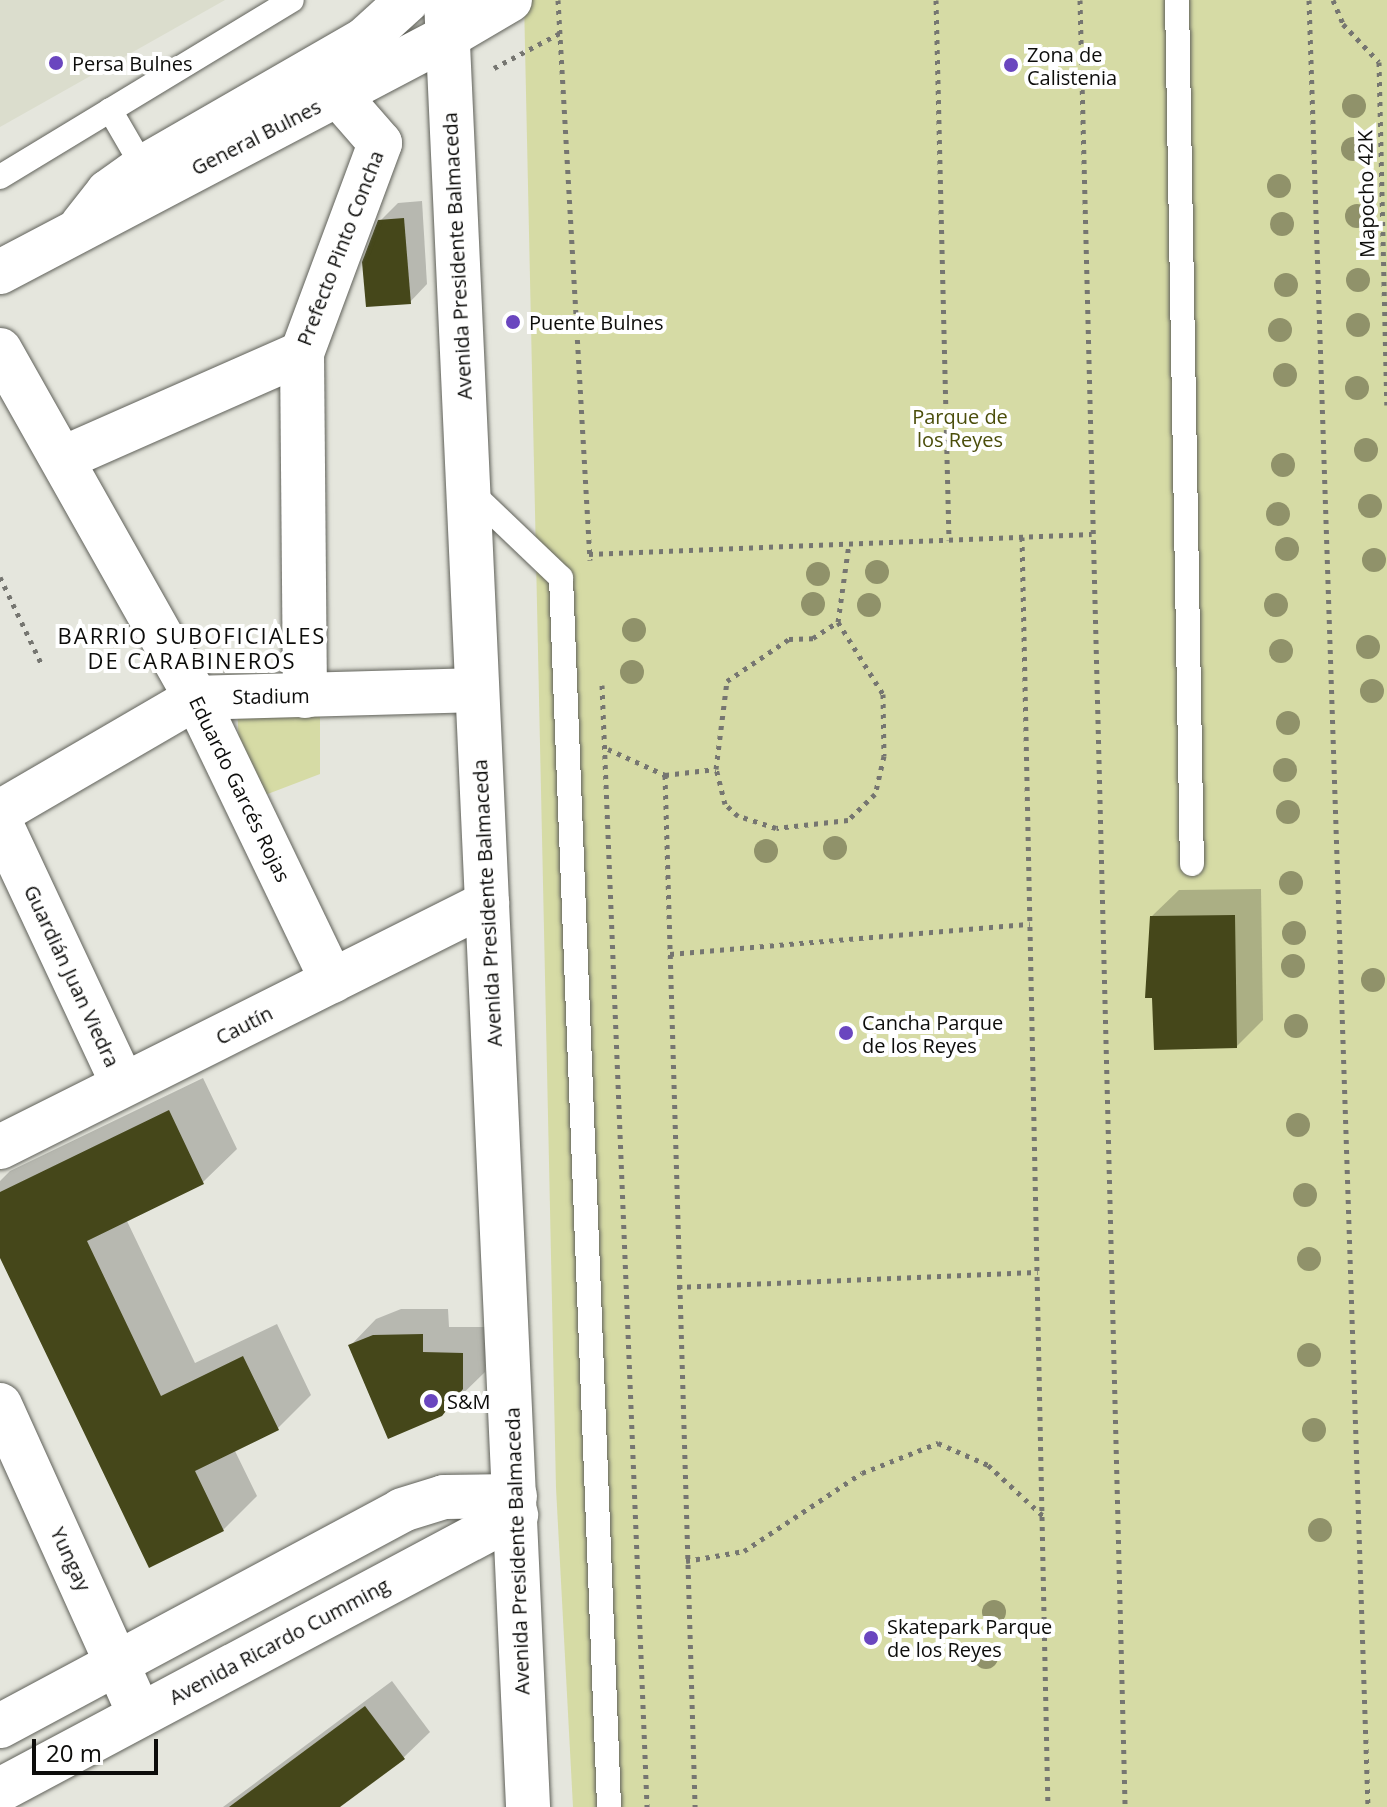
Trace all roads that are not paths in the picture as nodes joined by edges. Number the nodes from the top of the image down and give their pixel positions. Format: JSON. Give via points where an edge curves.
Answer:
{"nodes":[{"id":1,"x":292,"y":0,"type":"edge"},
{"id":2,"x":408,"y":0,"type":"edge"},
{"id":3,"x":510,"y":0,"type":"edge"},
{"id":4,"x":1177,"y":0,"type":"edge"},
{"id":5,"x":446,"y":19,"type":"edge"},
{"id":6,"x":338,"y":95,"type":"junction"},
{"id":7,"x":110,"y":110,"type":"junction"},
{"id":8,"x":143,"y":167,"type":"junction"},
{"id":9,"x":0,"y":177,"type":"edge"},
{"id":10,"x":82,"y":225,"type":"junction"},
{"id":11,"x":0,"y":272,"type":"edge"},
{"id":12,"x":0,"y":350,"type":"edge"},
{"id":13,"x":302,"y":353,"type":"junction"},
{"id":14,"x":66,"y":457,"type":"junction"},
{"id":15,"x":468,"y":488,"type":"junction"},
{"id":16,"x":476,"y":690,"type":"junction"},
{"id":17,"x":305,"y":696,"type":"junction"},
{"id":18,"x":196,"y":698,"type":"junction"},
{"id":19,"x":0,"y":812,"type":"edge"},
{"id":20,"x":0,"y":822,"type":"edge"},
{"id":21,"x":1192,"y":864,"type":"dead end"},
{"id":22,"x":487,"y":903,"type":"junction"},
{"id":23,"x":332,"y":981,"type":"junction"},
{"id":24,"x":123,"y":1085,"type":"junction"},
{"id":25,"x":0,"y":1147,"type":"edge"},
{"id":26,"x":0,"y":1405,"type":"edge"},
{"id":27,"x":515,"y":1505,"type":"junction"},
{"id":28,"x":118,"y":1663,"type":"junction"},
{"id":29,"x":140,"y":1715,"type":"junction"},
{"id":30,"x":0,"y":1726,"type":"edge"},
{"id":31,"x":0,"y":1790,"type":"edge"},
{"id":32,"x":528,"y":1807,"type":"edge"},
{"id":33,"x":609,"y":1807,"type":"edge"}],
"edges":[{"from":1,"to":7,"type":"lane"},
{"from":2,"to":8,"type":"street","via":[[364,40]]},
{"from":3,"to":5,"type":"street","name":"General Bulnes"},
{"from":4,"to":21,"type":"lane"},
{"from":5,"to":6,"type":"street","name":"General Bulnes"},
{"from":5,"to":15,"type":"street","name":"Avenida Presidente Balmaceda"},
{"from":6,"to":10,"type":"street","name":"General Bulnes"},
{"from":6,"to":13,"type":"street","name":"Prefecto Pinto Concha","via":[[380,143]]},
{"from":7,"to":8,"type":"lane"},
{"from":7,"to":9,"type":"lane"},
{"from":8,"to":10,"type":"street","via":[[108,192]]},
{"from":10,"to":11,"type":"street","name":"General Bulnes"},
{"from":12,"to":14,"type":"street","name":"Eduardo Garcés Rojas"},
{"from":13,"to":14,"type":"street","name":"Prefecto Pinto Concha"},
{"from":13,"to":17,"type":"street"},
{"from":14,"to":18,"type":"street","name":"Eduardo Garcés Rojas"},
{"from":15,"to":16,"type":"street","name":"Avenida Presidente Balmaceda"},
{"from":15,"to":33,"type":"lane","via":[[561,578]]},
{"from":16,"to":17,"type":"street","name":"Stadium"},
{"from":16,"to":22,"type":"street","name":"Avenida Presidente Balmaceda"},
{"from":17,"to":18,"type":"street","name":"Stadium"},
{"from":18,"to":19,"type":"street","name":"Stadium"},
{"from":18,"to":23,"type":"street","name":"Eduardo Garcés Rojas"},
{"from":20,"to":24,"type":"street","name":"Guardián Juan Viedra"},
{"from":22,"to":23,"type":"street","name":"Cautín"},
{"from":22,"to":27,"type":"street","name":"Avenida Presidente Balmaceda"},
{"from":23,"to":24,"type":"street","name":"Cautín"},
{"from":24,"to":25,"type":"street","name":"Cautín"},
{"from":26,"to":28,"type":"street","name":"Yungay"},
{"from":27,"to":28,"type":"street","via":[[444,1497],[402,1510]]},
{"from":27,"to":29,"type":"street","name":"Avenida Ricardo Cumming"},
{"from":27,"to":32,"type":"street","name":"Avenida Presidente Balmaceda"},
{"from":28,"to":29,"type":"street","name":"Yungay"},
{"from":28,"to":30,"type":"street"},
{"from":29,"to":31,"type":"street","name":"Avenida Ricardo Cumming"}]}
